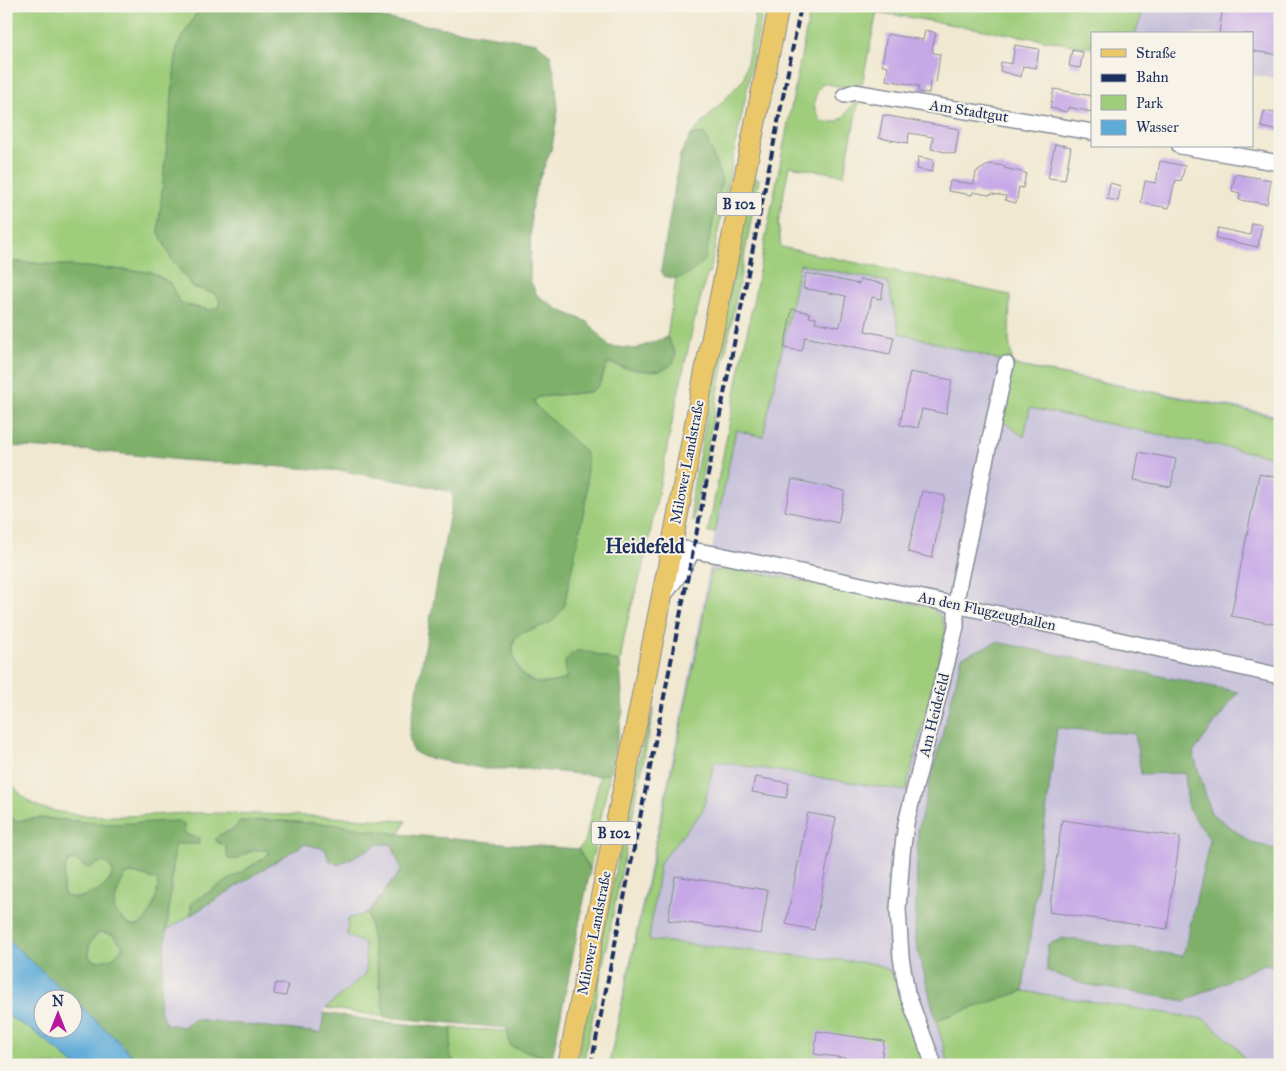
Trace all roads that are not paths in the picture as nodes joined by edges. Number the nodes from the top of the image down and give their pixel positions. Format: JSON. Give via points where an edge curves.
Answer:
{"nodes":[{"id":1,"x":779,"y":6,"type":"edge"},
{"id":2,"x":846,"y":95,"type":"dead end"},
{"id":3,"x":1091,"y":132,"type":"edge"},
{"id":4,"x":1192,"y":148,"type":"edge"},
{"id":5,"x":1280,"y":163,"type":"edge"},
{"id":6,"x":1006,"y":364,"type":"dead end"},
{"id":7,"x":671,"y":547,"type":"junction"},
{"id":8,"x":694,"y":550,"type":"junction"},
{"id":9,"x":661,"y":601,"type":"junction"},
{"id":10,"x":956,"y":605,"type":"junction"},
{"id":11,"x":1280,"y":676,"type":"edge"},
{"id":12,"x":568,"y":1065,"type":"edge"},
{"id":13,"x":934,"y":1065,"type":"edge"}],
"edges":[{"from":1,"to":7,"type":"main road","name":"Milower Landstraße","number":"B 102"},
{"from":2,"to":3,"type":"street","name":"Am Stadtgut","via":[[854,92]]},
{"from":4,"to":5,"type":"street"},
{"from":6,"to":10,"type":"street","name":"Am Heidefeld"},
{"from":7,"to":8,"type":"street","name":"An den Flugzeughallen"},
{"from":7,"to":9,"type":"main road","name":"Milower Landstraße","number":"B 102"},
{"from":8,"to":9,"type":"street"},
{"from":8,"to":10,"type":"street","name":"An den Flugzeughallen"},
{"from":9,"to":12,"type":"main road","name":"Milower Landstraße","number":"B 102"},
{"from":10,"to":11,"type":"street","name":"An den Flugzeughallen"},
{"from":10,"to":13,"type":"street","name":"Am Heidefeld","via":[[956,627],[906,822],[898,909],[907,993]]}]}
